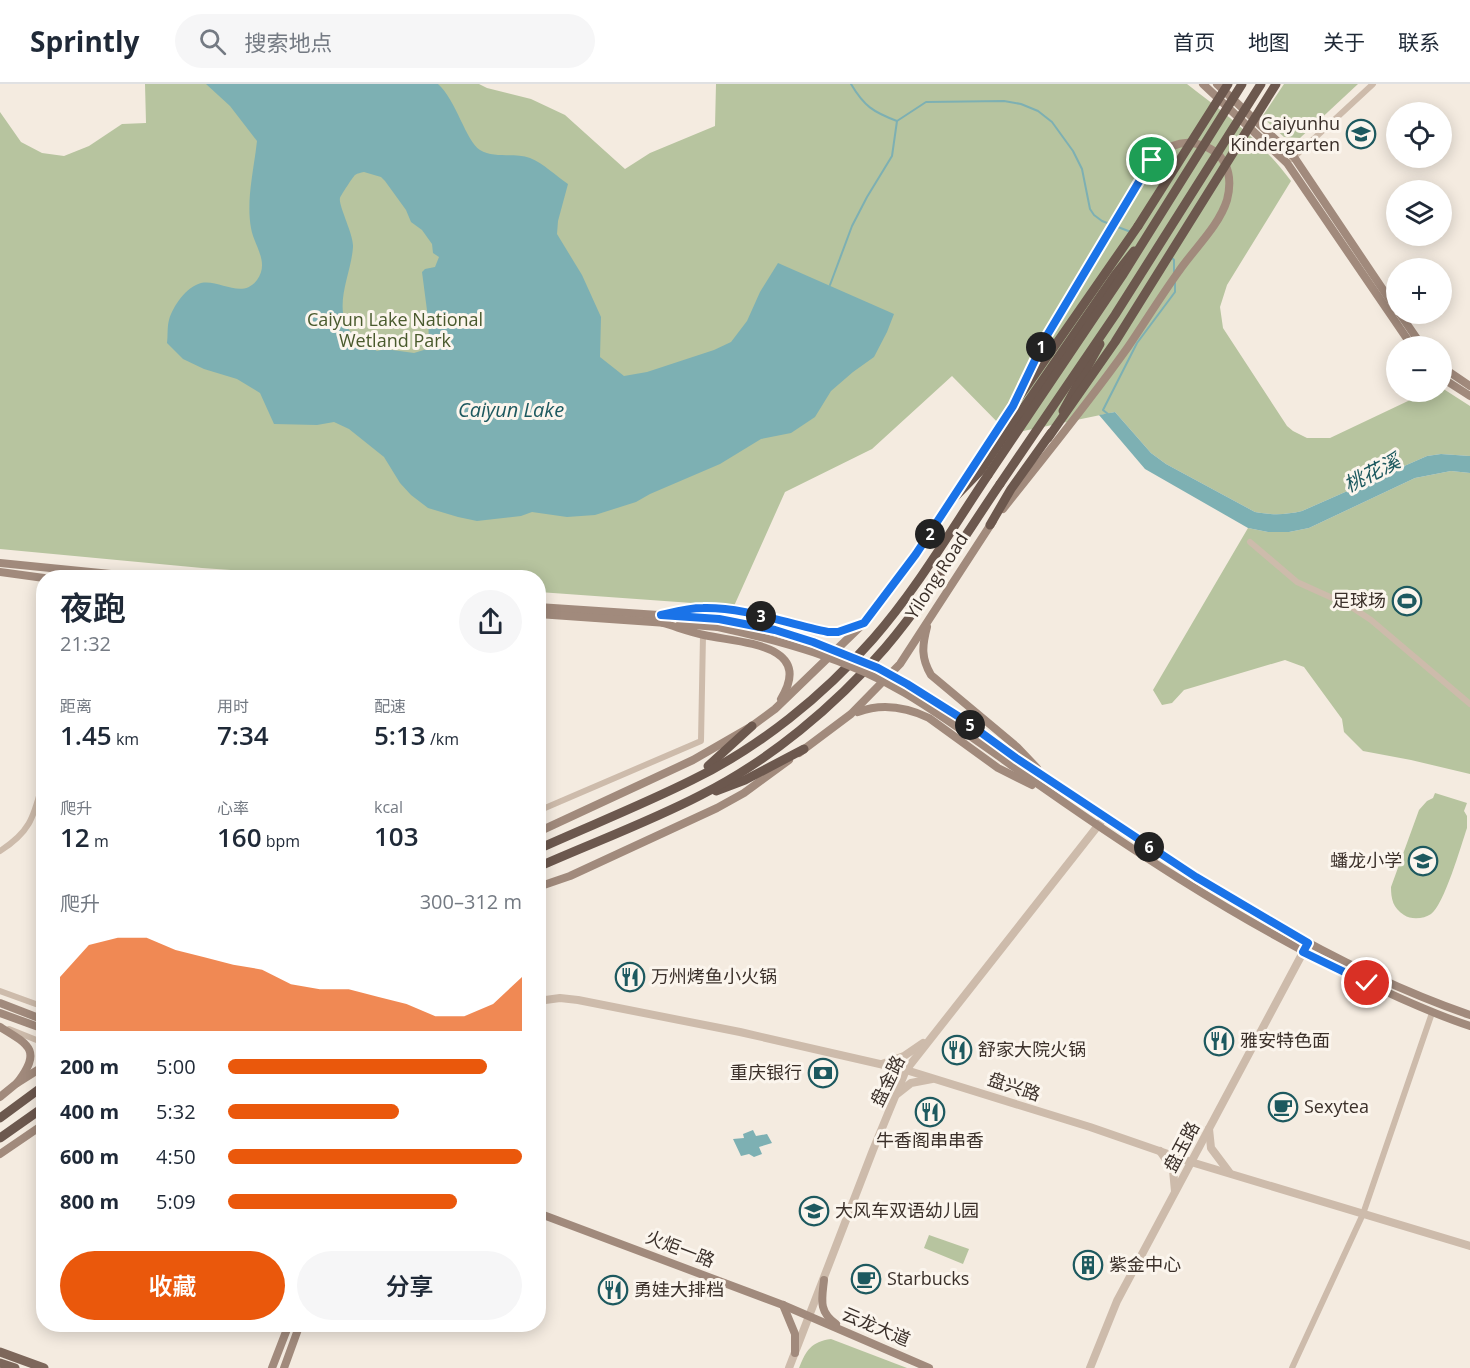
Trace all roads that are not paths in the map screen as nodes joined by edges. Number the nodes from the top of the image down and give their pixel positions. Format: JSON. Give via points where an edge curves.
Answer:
{"nodes":[{"id":1,"x":1203,"y":84,"type":"edge"},
{"id":2,"x":1217,"y":84,"type":"edge"},
{"id":3,"x":1227,"y":84,"type":"edge"},
{"id":4,"x":1242,"y":84,"type":"edge"},
{"id":5,"x":1262,"y":84,"type":"edge"},
{"id":6,"x":1276,"y":84,"type":"edge"},
{"id":7,"x":1373,"y":84,"type":"edge"},
{"id":8,"x":1291,"y":160,"type":"junction"},
{"id":9,"x":1386,"y":295,"type":"edge"},
{"id":10,"x":1115,"y":315,"type":"junction"},
{"id":11,"x":1405,"y":336,"type":"edge"},
{"id":12,"x":1452,"y":374,"type":"edge"},
{"id":13,"x":1452,"y":384,"type":"edge"},
{"id":14,"x":1470,"y":386,"type":"edge"},
{"id":15,"x":1470,"y":396,"type":"edge"},
{"id":16,"x":1013,"y":406,"type":"junction"},
{"id":17,"x":1048,"y":438,"type":"junction"},
{"id":18,"x":985,"y":473,"type":"junction"},
{"id":19,"x":1013,"y":491,"type":"junction"},
{"id":20,"x":952,"y":500,"type":"junction"},
{"id":21,"x":990,"y":525,"type":"joint"},
{"id":22,"x":1250,"y":542,"type":"dead end"},
{"id":23,"x":0,"y":563,"type":"edge"},
{"id":24,"x":70,"y":570,"type":"edge"},
{"id":25,"x":0,"y":572,"type":"edge"},
{"id":26,"x":36,"y":577,"type":"edge"},
{"id":27,"x":546,"y":607,"type":"edge"},
{"id":28,"x":932,"y":613,"type":"junction"},
{"id":29,"x":546,"y":614,"type":"edge"},
{"id":30,"x":662,"y":619,"type":"junction"},
{"id":31,"x":864,"y":623,"type":"junction"},
{"id":32,"x":702,"y":635,"type":"junction"},
{"id":33,"x":1470,"y":704,"type":"edge"},
{"id":34,"x":775,"y":709,"type":"junction"},
{"id":35,"x":851,"y":714,"type":"junction"},
{"id":36,"x":752,"y":726,"type":"junction"},
{"id":37,"x":804,"y":749,"type":"junction"},
{"id":38,"x":1014,"y":762,"type":"junction"},
{"id":39,"x":693,"y":780,"type":"junction"},
{"id":40,"x":1050,"y":781,"type":"junction"},
{"id":41,"x":1052,"y":794,"type":"junction"},
{"id":42,"x":702,"y":795,"type":"junction"},
{"id":43,"x":36,"y":805,"type":"edge"},
{"id":44,"x":546,"y":808,"type":"edge"},
{"id":45,"x":1104,"y":818,"type":"junction"},
{"id":46,"x":1098,"y":826,"type":"junction"},
{"id":47,"x":546,"y":828,"type":"edge"},
{"id":48,"x":546,"y":845,"type":"edge"},
{"id":49,"x":0,"y":852,"type":"edge"},
{"id":50,"x":546,"y":863,"type":"edge"},
{"id":51,"x":546,"y":884,"type":"edge"},
{"id":52,"x":1308,"y":943,"type":"junction"},
{"id":53,"x":1303,"y":952,"type":"junction"},
{"id":54,"x":0,"y":991,"type":"edge"},
{"id":55,"x":546,"y":1000,"type":"edge"},
{"id":56,"x":0,"y":1003,"type":"edge"},
{"id":57,"x":36,"y":1004,"type":"edge"},
{"id":58,"x":0,"y":1013,"type":"edge"},
{"id":59,"x":1432,"y":1013,"type":"junction"},
{"id":60,"x":1470,"y":1016,"type":"edge"},
{"id":61,"x":36,"y":1017,"type":"edge"},
{"id":62,"x":0,"y":1026,"type":"edge"},
{"id":63,"x":36,"y":1026,"type":"edge"},
{"id":64,"x":1470,"y":1026,"type":"edge"},
{"id":65,"x":36,"y":1039,"type":"edge"},
{"id":66,"x":930,"y":1039,"type":"junction"},
{"id":67,"x":882,"y":1064,"type":"junction"},
{"id":68,"x":36,"y":1070,"type":"edge"},
{"id":69,"x":906,"y":1070,"type":"junction"},
{"id":70,"x":33,"y":1072,"type":"junction"},
{"id":71,"x":36,"y":1072,"type":"edge"},
{"id":72,"x":936,"y":1078,"type":"junction"},
{"id":73,"x":17,"y":1083,"type":"junction"},
{"id":74,"x":36,"y":1091,"type":"edge"},
{"id":75,"x":896,"y":1095,"type":"junction"},
{"id":76,"x":0,"y":1097,"type":"edge"},
{"id":77,"x":36,"y":1113,"type":"edge"},
{"id":78,"x":0,"y":1118,"type":"edge"},
{"id":79,"x":36,"y":1129,"type":"edge"},
{"id":80,"x":1209,"y":1129,"type":"junction"},
{"id":81,"x":0,"y":1138,"type":"edge"},
{"id":82,"x":1160,"y":1151,"type":"junction"},
{"id":83,"x":0,"y":1154,"type":"edge"},
{"id":84,"x":1191,"y":1162,"type":"junction"},
{"id":85,"x":1229,"y":1172,"type":"junction"},
{"id":86,"x":1175,"y":1192,"type":"junction"},
{"id":87,"x":1363,"y":1214,"type":"junction"},
{"id":88,"x":546,"y":1216,"type":"edge"},
{"id":89,"x":1470,"y":1246,"type":"edge"},
{"id":90,"x":824,"y":1280,"type":"junction"},
{"id":91,"x":783,"y":1305,"type":"junction"},
{"id":92,"x":809,"y":1317,"type":"junction"},
{"id":93,"x":286,"y":1332,"type":"edge"},
{"id":94,"x":297,"y":1332,"type":"edge"},
{"id":95,"x":847,"y":1333,"type":"junction"},
{"id":96,"x":0,"y":1352,"type":"edge"},
{"id":97,"x":795,"y":1353,"type":"junction"},
{"id":98,"x":0,"y":1363,"type":"edge"},
{"id":99,"x":15,"y":1368,"type":"edge"},
{"id":100,"x":44,"y":1368,"type":"edge"},
{"id":101,"x":273,"y":1368,"type":"edge"},
{"id":102,"x":284,"y":1368,"type":"edge"},
{"id":103,"x":789,"y":1368,"type":"edge"},
{"id":104,"x":929,"y":1368,"type":"edge"},
{"id":105,"x":1090,"y":1368,"type":"edge"},
{"id":106,"x":1292,"y":1368,"type":"edge"}],
"edges":[{"from":1,"to":8,"type":"main road"},
{"from":2,"to":8,"type":"main road"},
{"from":3,"to":16,"type":"highway","bridge":true,"via":[[1138,226]]},
{"from":4,"to":18,"type":"highway","name":"Yilong Road","bridge":true,"via":[[1122,276]]},
{"from":5,"to":10,"type":"highway","name":"Yilong Road","bridge":true},
{"from":6,"to":17,"type":"highway","bridge":true,"via":[[1115,342]]},
{"from":7,"to":8,"type":"street"},
{"from":8,"to":9,"type":"main road"},
{"from":8,"to":11,"type":"main road"},
{"from":10,"to":17,"type":"highway","bridge":true},
{"from":10,"to":42,"type":"highway","name":"Yilong Road","bridge":true,"via":[[886,647],[859,677],[795,734]]},
{"from":12,"to":14,"type":"main road"},
{"from":13,"to":15,"type":"main road"},
{"from":16,"to":19,"type":"main road","name":"Yilong Road","bridge":true,"via":[[1046,337],[1152,160],[1163,150],[1190,142],[1214,152],[1226,163],[1229,175],[1226,201],[1218,219],[1127,348]]},
{"from":16,"to":20,"type":"main road","name":"Yilong Road"},
{"from":17,"to":19,"type":"highway"},
{"from":18,"to":20,"type":"highway"},
{"from":18,"to":39,"type":"highway","name":"Yilong Road","via":[[899,607],[846,668],[768,734]]},
{"from":19,"to":21,"type":"highway"},
{"from":20,"to":31,"type":"main road","name":"Yilong Road"},
{"from":21,"to":28,"type":"main road","name":"Yilong Road"},
{"from":22,"to":33,"type":"street","via":[[1297,582],[1371,620]]},
{"from":23,"to":24,"type":"main road"},
{"from":25,"to":26,"type":"main road"},
{"from":27,"to":30,"type":"main road"},
{"from":28,"to":35,"type":"main road","name":"Yilong Road","via":[[900,664]]},
{"from":28,"to":40,"type":"main road","via":[[922,648],[931,675],[1017,747]]},
{"from":29,"to":30,"type":"main road"},
{"from":30,"to":31,"type":"main road","via":[[694,609],[715,608],[828,632]]},
{"from":30,"to":32,"type":"main road"},
{"from":30,"to":38,"type":"main road","bridge":true,"via":[[775,630],[878,668],[961,718]]},
{"from":31,"to":34,"type":"main road","name":"Yilong Road"},
{"from":32,"to":34,"type":"main road","via":[[763,647],[785,660],[789,683]]},
{"from":32,"to":44,"type":"street","via":[[701,741]]},
{"from":34,"to":36,"type":"main road","name":"Yilong Road"},
{"from":35,"to":37,"type":"main road","name":"Yilong Road"},
{"from":35,"to":41,"type":"main road","via":[[877,707],[917,712],[998,768]]},
{"from":36,"to":39,"type":"highway"},
{"from":36,"to":47,"type":"main road","name":"Yilong Road","via":[[693,760]]},
{"from":37,"to":42,"type":"highway","via":[[736,785]]},
{"from":37,"to":51,"type":"main road","name":"Yilong Road","via":[[717,808]]},
{"from":38,"to":40,"type":"main road"},
{"from":38,"to":41,"type":"main road"},
{"from":39,"to":48,"type":"highway","name":"Yilong Road"},
{"from":40,"to":45,"type":"main road"},
{"from":41,"to":46,"type":"main road"},
{"from":42,"to":50,"type":"highway","name":"Yilong Road"},
{"from":43,"to":49,"type":"street","via":[[31,822],[18,839]]},
{"from":45,"to":46,"type":"street","name":"盘金路"},
{"from":45,"to":52,"type":"main road"},
{"from":46,"to":53,"type":"main road","via":[[1193,888]]},
{"from":46,"to":66,"type":"street","name":"盘金路"},
{"from":52,"to":53,"type":"street","name":"盘玉路"},
{"from":52,"to":60,"type":"main road"},
{"from":53,"to":59,"type":"main road"},
{"from":53,"to":80,"type":"street","name":"盘玉路"},
{"from":54,"to":57,"type":"street"},
{"from":55,"to":67,"type":"street","name":"盘兴路","via":[[578,1000]]},
{"from":56,"to":61,"type":"main road"},
{"from":58,"to":63,"type":"main road"},
{"from":59,"to":64,"type":"main road"},
{"from":59,"to":87,"type":"street"},
{"from":62,"to":65,"type":"street"},
{"from":62,"to":73,"type":"main road","via":[[30,1050],[31,1063]]},
{"from":66,"to":67,"type":"street","via":[[904,1056]]},
{"from":66,"to":69,"type":"street","name":"盘金路"},
{"from":67,"to":69,"type":"street","name":"盘兴路"},
{"from":68,"to":70,"type":"main road"},
{"from":69,"to":72,"type":"street","name":"盘兴路"},
{"from":69,"to":75,"type":"street","name":"盘金路"},
{"from":70,"to":71,"type":"main road"},
{"from":70,"to":73,"type":"main road"},
{"from":72,"to":75,"type":"street","via":[[911,1083]]},
{"from":72,"to":82,"type":"street","name":"盘兴路"},
{"from":73,"to":76,"type":"main road"},
{"from":74,"to":78,"type":"highway"},
{"from":75,"to":90,"type":"street","name":"盘金路"},
{"from":77,"to":81,"type":"highway"},
{"from":79,"to":83,"type":"main road"},
{"from":80,"to":84,"type":"street","name":"盘玉路"},
{"from":80,"to":85,"type":"street","via":[[1211,1148]]},
{"from":82,"to":84,"type":"street","name":"盘兴路"},
{"from":82,"to":86,"type":"street","via":[[1173,1170]]},
{"from":84,"to":85,"type":"street","name":"盘兴路"},
{"from":84,"to":86,"type":"street","name":"盘玉路"},
{"from":85,"to":87,"type":"street","name":"盘兴路"},
{"from":86,"to":105,"type":"street","name":"盘玉路","via":[[1117,1301]]},
{"from":87,"to":89,"type":"street","name":"盘兴路"},
{"from":87,"to":106,"type":"street"},
{"from":88,"to":91,"type":"main road","name":"火炬一路"},
{"from":90,"to":92,"type":"street","name":"盘金路"},
{"from":90,"to":95,"type":"main road","via":[[821,1304],[828,1318]]},
{"from":91,"to":92,"type":"main road","name":"火炬一路"},
{"from":91,"to":97,"type":"main road","via":[[795,1334]]},
{"from":92,"to":95,"type":"main road","name":"云龙大道"},
{"from":92,"to":97,"type":"street","name":"盘金路"},
{"from":93,"to":101,"type":"main road"},
{"from":94,"to":102,"type":"main road"},
{"from":95,"to":104,"type":"main road","name":"云龙大道"},
{"from":96,"to":100,"type":"main road"},
{"from":97,"to":103,"type":"street","name":"盘金路"},
{"from":98,"to":99,"type":"main road"}]}
